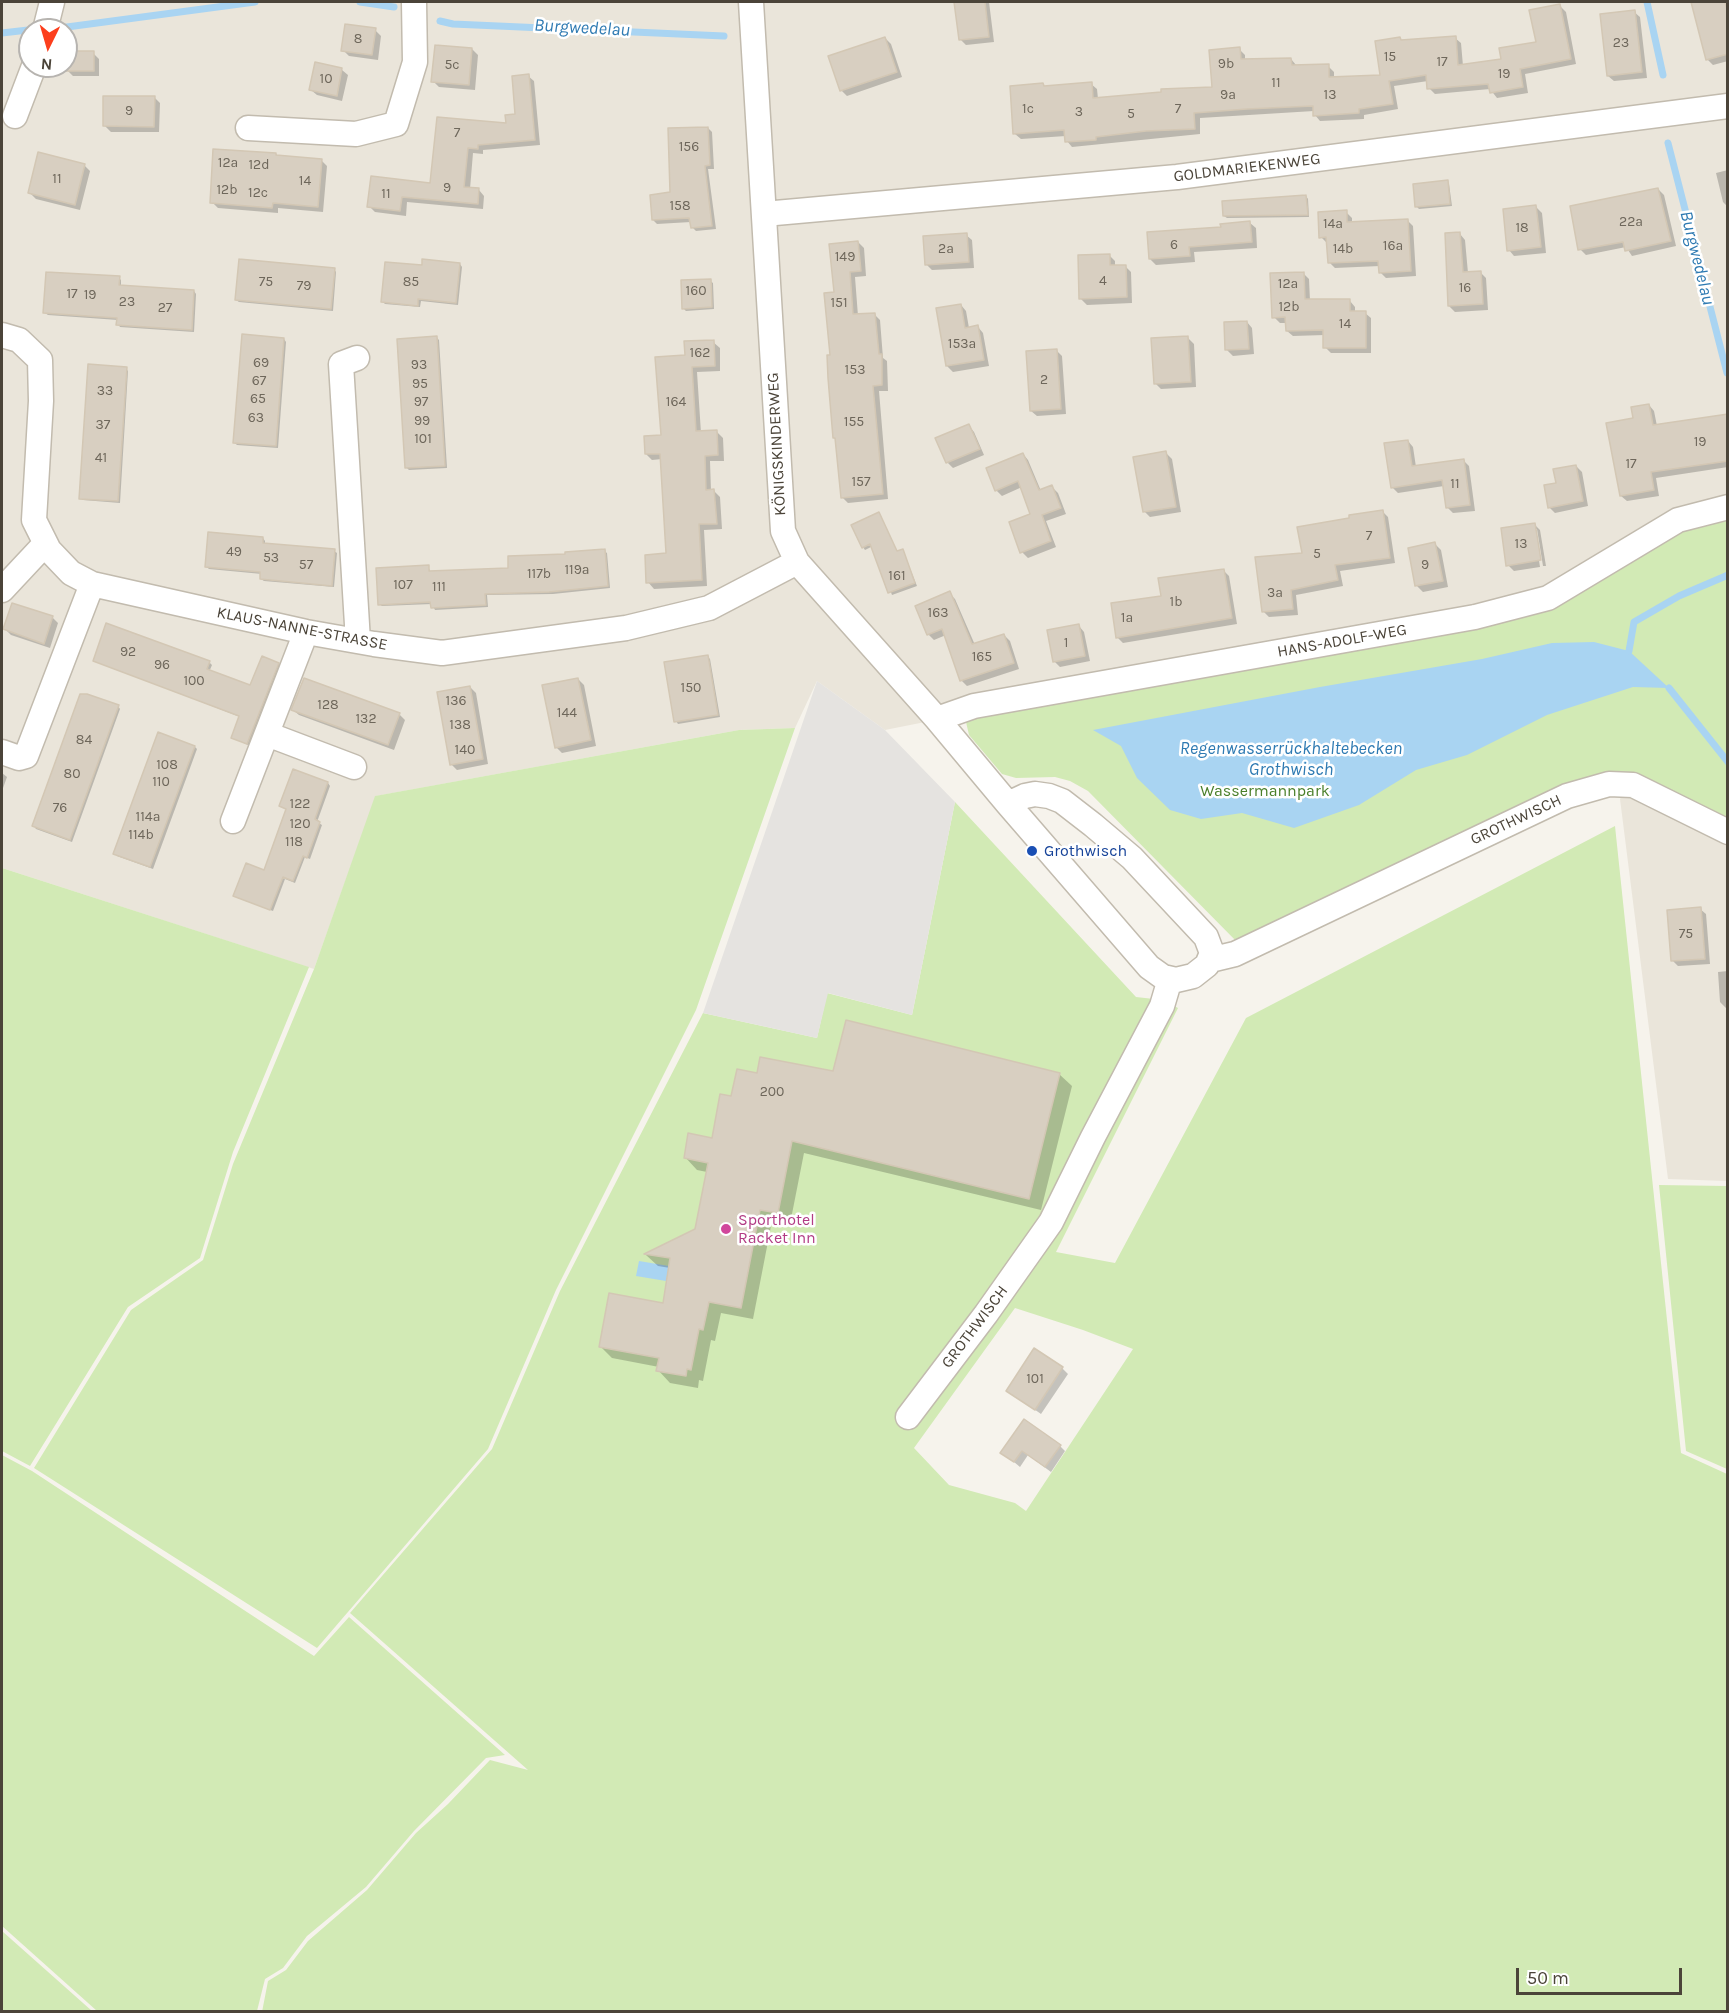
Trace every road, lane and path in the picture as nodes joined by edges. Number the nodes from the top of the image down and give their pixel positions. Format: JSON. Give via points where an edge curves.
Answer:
{"nodes":[{"id":1,"x":52,"y":2,"type":"edge"},
{"id":2,"x":414,"y":2,"type":"edge"},
{"id":3,"x":751,"y":2,"type":"edge"},
{"id":4,"x":48,"y":18,"type":"edge"},
{"id":5,"x":29,"y":78,"type":"edge"},
{"id":6,"x":1728,"y":106,"type":"edge"},
{"id":7,"x":15,"y":116,"type":"dead end"},
{"id":8,"x":248,"y":128,"type":"dead end"},
{"id":9,"x":764,"y":214,"type":"junction"},
{"id":10,"x":2,"y":335,"type":"edge"},
{"id":11,"x":357,"y":358,"type":"dead end"},
{"id":12,"x":1728,"y":507,"type":"edge"},
{"id":13,"x":45,"y":543,"type":"junction"},
{"id":14,"x":797,"y":562,"type":"junction"},
{"id":15,"x":92,"y":584,"type":"junction"},
{"id":16,"x":2,"y":590,"type":"edge"},
{"id":17,"x":306,"y":632,"type":"junction"},
{"id":18,"x":358,"y":641,"type":"junction"},
{"id":19,"x":937,"y":719,"type":"junction"},
{"id":20,"x":267,"y":734,"type":"junction"},
{"id":21,"x":2,"y":752,"type":"edge"},
{"id":22,"x":354,"y":766,"type":"dead end"},
{"id":23,"x":1008,"y":804,"type":"junction"},
{"id":24,"x":233,"y":821,"type":"dead end"},
{"id":25,"x":1728,"y":832,"type":"edge"},
{"id":26,"x":1210,"y":960,"type":"junction"},
{"id":27,"x":1170,"y":980,"type":"junction"},
{"id":28,"x":908,"y":1417,"type":"dead end"}],
"edges":[{"from":1,"to":4,"type":"street"},
{"from":2,"to":8,"type":"street","via":[[416,62],[396,124],[356,134]]},
{"from":3,"to":9,"type":"street","name":"KÖNIGSKINDERWEG"},
{"from":5,"to":7,"type":"street"},
{"from":6,"to":9,"type":"street","name":"GOLDMARIEKENWEG","via":[[1177,177]]},
{"from":9,"to":14,"type":"street","name":"KÖNIGSKINDERWEG","via":[[783,531]]},
{"from":10,"to":13,"type":"street","name":"KLAUS-NANNE-STRASSE","via":[[19,339],[40,360],[34,520]]},
{"from":11,"to":18,"type":"street","via":[[341,364]]},
{"from":12,"to":19,"type":"street","name":"HANS-ADOLF-WEG","via":[[1678,520],[1548,598],[1475,617],[974,706]]},
{"from":13,"to":15,"type":"street","name":"KLAUS-NANNE-STRASSE","via":[[71,573]]},
{"from":13,"to":16,"type":"street"},
{"from":14,"to":18,"type":"street","name":"KLAUS-NANNE-STRASSE","via":[[709,608],[626,628],[442,653]]},
{"from":14,"to":19,"type":"street","name":"KÖNIGSKINDERWEG"},
{"from":15,"to":17,"type":"street","name":"KLAUS-NANNE-STRASSE"},
{"from":15,"to":21,"type":"street","via":[[26,756],[19,758]]},
{"from":17,"to":18,"type":"street","name":"KLAUS-NANNE-STRASSE"},
{"from":17,"to":20,"type":"street"},
{"from":19,"to":23,"type":"street","name":"KÖNIGSKINDERWEG"},
{"from":20,"to":22,"type":"street"},
{"from":20,"to":24,"type":"street"},
{"from":23,"to":26,"type":"street","via":[[1035,794],[1062,801],[1132,858],[1195,924],[1210,945]]},
{"from":23,"to":27,"type":"street","name":"KÖNIGSKINDERWEG","via":[[1149,966]]},
{"from":25,"to":26,"type":"street","name":"GROTHWISCH","via":[[1633,785],[1609,784],[1568,796],[1235,954]]},
{"from":26,"to":27,"type":"street","via":[[1193,976]]},
{"from":27,"to":28,"type":"street","name":"GROTHWISCH","via":[[1162,1006],[1051,1222]]}]}
